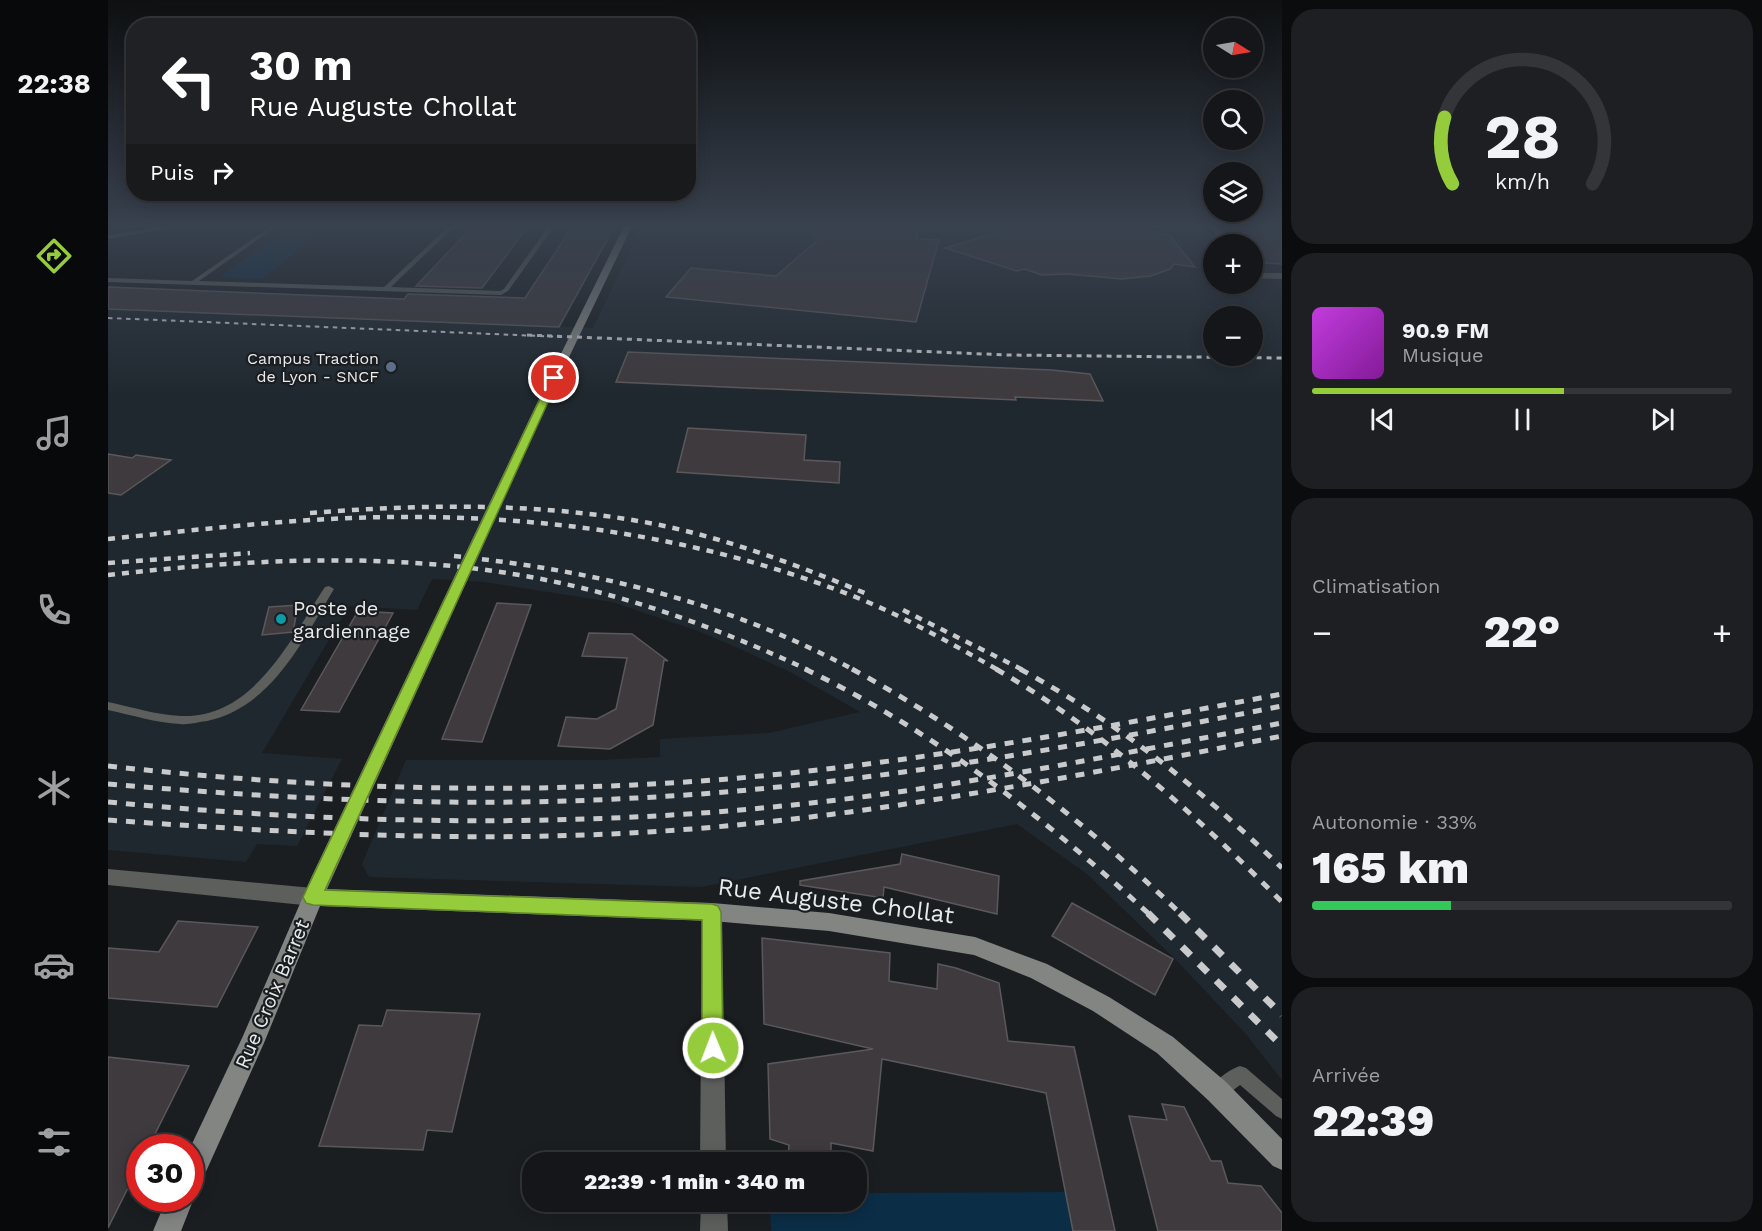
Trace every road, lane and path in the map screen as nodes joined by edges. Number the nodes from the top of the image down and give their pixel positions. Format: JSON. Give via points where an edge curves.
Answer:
{"nodes":[{"id":1,"x":170,"y":281,"type":"edge"},
{"id":2,"x":394,"y":281,"type":"edge"},
{"id":3,"x":512,"y":281,"type":"edge"},
{"id":4,"x":601,"y":281,"type":"edge"},
{"id":5,"x":194,"y":282,"type":"joint"},
{"id":6,"x":386,"y":289,"type":"junction"},
{"id":7,"x":329,"y":589,"type":"dead end"},
{"id":8,"x":108,"y":706,"type":"edge"},
{"id":9,"x":108,"y":877,"type":"edge"},
{"id":10,"x":313,"y":897,"type":"junction"},
{"id":11,"x":712,"y":912,"type":"junction"},
{"id":12,"x":1217,"y":1091,"type":"junction"},
{"id":13,"x":1282,"y":1110,"type":"edge"},
{"id":14,"x":204,"y":1148,"type":"edge"},
{"id":15,"x":713,"y":1152,"type":"edge"},
{"id":16,"x":1282,"y":1157,"type":"edge"},
{"id":17,"x":175,"y":1212,"type":"edge"},
{"id":18,"x":714,"y":1212,"type":"edge"},
{"id":19,"x":167,"y":1231,"type":"edge"},
{"id":20,"x":714,"y":1231,"type":"edge"}],
"edges":[{"from":1,"to":5,"type":"lane"},
{"from":2,"to":6,"type":"lane"},
{"from":3,"to":6,"type":"lane","via":[[501,293]]},
{"from":4,"to":10,"type":"street","name":"Rue Croix Barret"},
{"from":5,"to":6,"type":"lane"},
{"from":7,"to":8,"type":"lane","via":[[275,672],[258,692],[238,706],[189,720]]},
{"from":9,"to":10,"type":"street"},
{"from":10,"to":11,"type":"street","name":"Rue Auguste Chollat"},
{"from":10,"to":14,"type":"street","name":"Rue Croix Barret"},
{"from":11,"to":12,"type":"street","name":"Rue Auguste Chollat","via":[[829,922],[975,946],[1039,971],[1101,1004],[1165,1045]]},
{"from":11,"to":15,"type":"street"},
{"from":12,"to":13,"type":"lane","via":[[1240,1074]]},
{"from":12,"to":16,"type":"street","name":"Rue Auguste Chollat"},
{"from":17,"to":19,"type":"street"},
{"from":18,"to":20,"type":"street"}]}
